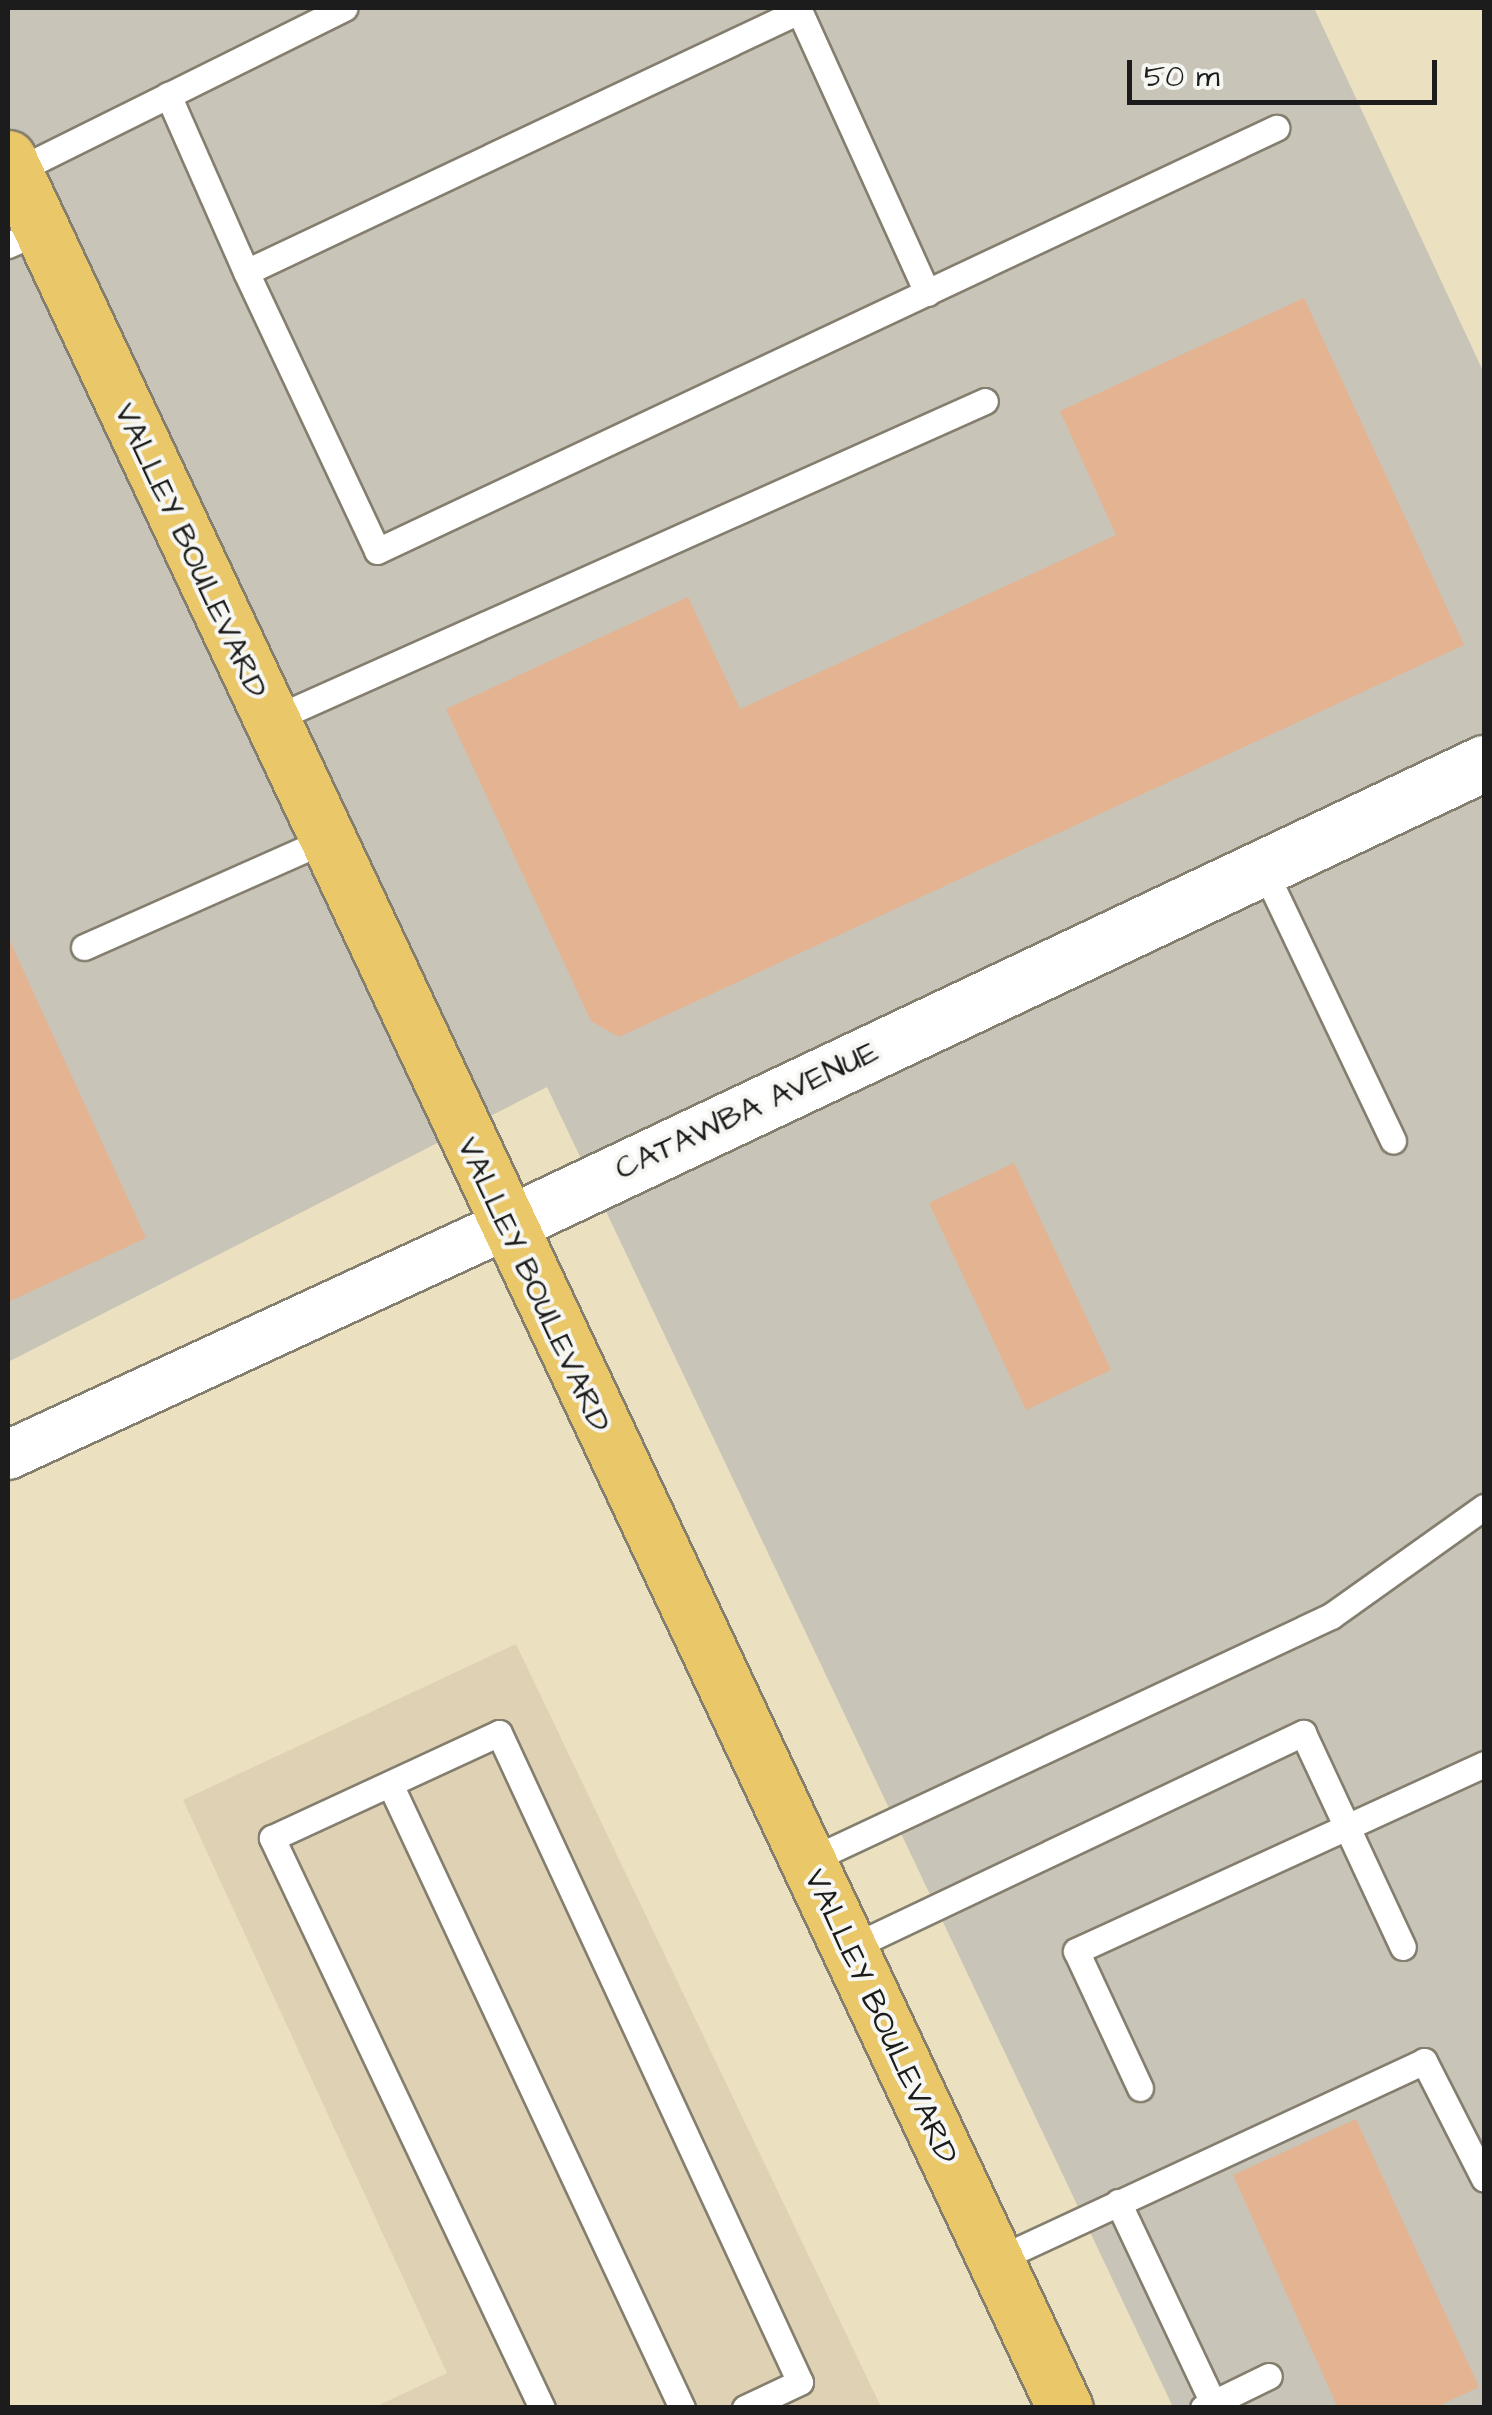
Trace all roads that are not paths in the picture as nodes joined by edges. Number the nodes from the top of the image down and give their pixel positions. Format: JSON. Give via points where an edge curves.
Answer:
{"nodes":[{"id":1,"x":344,"y":8,"type":"edge"},
{"id":2,"x":799,"y":9,"type":"edge"},
{"id":3,"x":168,"y":95,"type":"junction"},
{"id":4,"x":1276,"y":128,"type":"dead end"},
{"id":5,"x":10,"y":165,"type":"edge"},
{"id":6,"x":24,"y":237,"type":"edge"},
{"id":7,"x":246,"y":272,"type":"junction"},
{"id":8,"x":927,"y":292,"type":"junction"},
{"id":9,"x":985,"y":401,"type":"dead end"},
{"id":10,"x":269,"y":721,"type":"junction"},
{"id":11,"x":1484,"y":763,"type":"edge"},
{"id":12,"x":324,"y":840,"type":"junction"},
{"id":13,"x":1262,"y":868,"type":"junction"},
{"id":14,"x":84,"y":947,"type":"dead end"},
{"id":15,"x":1393,"y":1141,"type":"dead end"},
{"id":16,"x":504,"y":1226,"type":"junction"},
{"id":17,"x":8,"y":1455,"type":"edge"},
{"id":18,"x":1484,"y":1508,"type":"edge"},
{"id":19,"x":1484,"y":1764,"type":"edge"},
{"id":20,"x":390,"y":1784,"type":"junction"},
{"id":21,"x":1346,"y":1825,"type":"junction"},
{"id":22,"x":806,"y":1862,"type":"junction"},
{"id":23,"x":1402,"y":1948,"type":"dead end"},
{"id":24,"x":848,"y":1949,"type":"junction"},
{"id":25,"x":1140,"y":2088,"type":"dead end"},
{"id":26,"x":1484,"y":2180,"type":"edge"},
{"id":27,"x":1118,"y":2202,"type":"junction"},
{"id":28,"x":996,"y":2260,"type":"junction"},
{"id":29,"x":1268,"y":2376,"type":"dead end"},
{"id":30,"x":1208,"y":2405,"type":"edge"},
{"id":31,"x":1065,"y":2407,"type":"edge"},
{"id":32,"x":542,"y":2408,"type":"edge"},
{"id":33,"x":682,"y":2408,"type":"edge"},
{"id":34,"x":745,"y":2408,"type":"edge"}],
"edges":[{"from":1,"to":3,"type":"lane"},
{"from":2,"to":7,"type":"lane"},
{"from":2,"to":8,"type":"lane"},
{"from":3,"to":5,"type":"lane"},
{"from":3,"to":7,"type":"lane"},
{"from":4,"to":8,"type":"lane"},
{"from":5,"to":6,"type":"main road","name":"VALLEY BOULEVARD"},
{"from":6,"to":10,"type":"main road","name":"VALLEY BOULEVARD"},
{"from":7,"to":8,"type":"lane","via":[[378,552]]},
{"from":9,"to":10,"type":"lane"},
{"from":10,"to":12,"type":"main road","name":"VALLEY BOULEVARD"},
{"from":11,"to":13,"type":"street","name":"CATAWBA AVENUE"},
{"from":12,"to":14,"type":"lane"},
{"from":12,"to":16,"type":"main road","name":"VALLEY BOULEVARD"},
{"from":13,"to":15,"type":"lane"},
{"from":13,"to":16,"type":"street","name":"CATAWBA AVENUE"},
{"from":16,"to":17,"type":"street","name":"CATAWBA AVENUE"},
{"from":16,"to":22,"type":"main road","name":"VALLEY BOULEVARD"},
{"from":18,"to":22,"type":"lane","via":[[1331,1616]]},
{"from":19,"to":21,"type":"lane"},
{"from":20,"to":32,"type":"lane","via":[[272,1838]]},
{"from":20,"to":33,"type":"lane"},
{"from":20,"to":34,"type":"lane","via":[[499,1733],[800,2382]]},
{"from":21,"to":23,"type":"lane"},
{"from":21,"to":24,"type":"lane","via":[[1303,1733]]},
{"from":21,"to":25,"type":"lane","via":[[1076,1952]]},
{"from":22,"to":24,"type":"main road","name":"VALLEY BOULEVARD"},
{"from":24,"to":28,"type":"main road","name":"VALLEY BOULEVARD"},
{"from":26,"to":27,"type":"lane","via":[[1424,2061]]},
{"from":27,"to":28,"type":"lane"},
{"from":27,"to":30,"type":"lane"},
{"from":28,"to":31,"type":"main road","name":"VALLEY BOULEVARD"},
{"from":29,"to":30,"type":"lane"}]}
